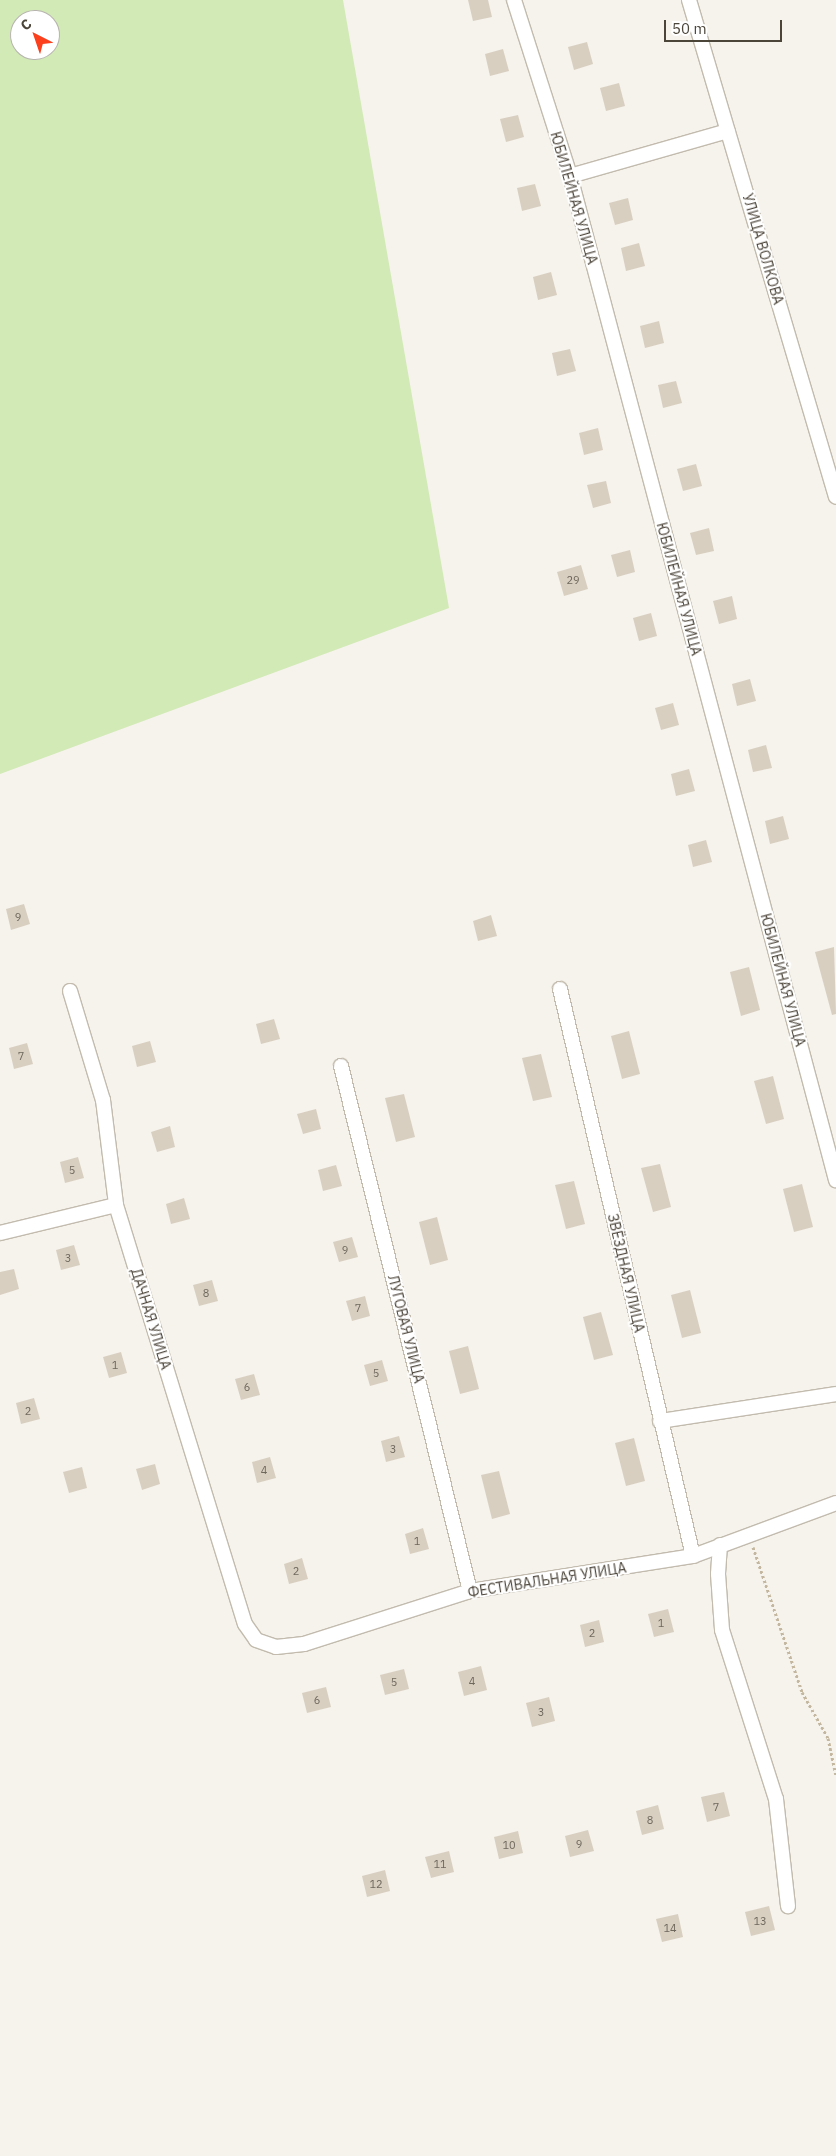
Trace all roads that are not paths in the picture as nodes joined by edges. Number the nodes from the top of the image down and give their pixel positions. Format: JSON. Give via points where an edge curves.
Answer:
{"nodes":[{"id":1,"x":514,"y":0,"type":"edge"},
{"id":2,"x":689,"y":0,"type":"edge"},
{"id":3,"x":728,"y":131,"type":"junction"},
{"id":4,"x":570,"y":176,"type":"junction"},
{"id":5,"x":836,"y":497,"type":"edge"},
{"id":6,"x":560,"y":989,"type":"dead end"},
{"id":7,"x":70,"y":991,"type":"dead end"},
{"id":8,"x":341,"y":1066,"type":"dead end"},
{"id":9,"x":836,"y":1180,"type":"edge"},
{"id":10,"x":116,"y":1205,"type":"junction"},
{"id":11,"x":0,"y":1233,"type":"edge"},
{"id":12,"x":836,"y":1394,"type":"edge"},
{"id":13,"x":660,"y":1421,"type":"junction"},
{"id":14,"x":836,"y":1503,"type":"edge"},
{"id":15,"x":720,"y":1545,"type":"junction"},
{"id":16,"x":693,"y":1556,"type":"junction"},
{"id":17,"x":470,"y":1591,"type":"junction"},
{"id":18,"x":256,"y":1640,"type":"joint"},
{"id":19,"x":788,"y":1906,"type":"dead end"}],
"edges":[{"from":1,"to":4,"type":"street","name":"ЮБИЛЕЙНАЯ УЛИЦА"},
{"from":2,"to":3,"type":"street","name":"УЛИЦА ВОЛКОВА"},
{"from":3,"to":4,"type":"street"},
{"from":3,"to":5,"type":"street","name":"УЛИЦА ВОЛКОВА"},
{"from":4,"to":9,"type":"street","name":"ЮБИЛЕЙНАЯ УЛИЦА"},
{"from":6,"to":13,"type":"street","name":"ЗВЁЗДНАЯ УЛИЦА"},
{"from":7,"to":10,"type":"street","name":"ДАЧНАЯ УЛИЦА","via":[[103,1100]]},
{"from":8,"to":17,"type":"street","name":"ЛУГОВАЯ УЛИЦА"},
{"from":10,"to":11,"type":"street"},
{"from":10,"to":18,"type":"street","name":"ДАЧНАЯ УЛИЦА","via":[[246,1624]]},
{"from":12,"to":13,"type":"street"},
{"from":13,"to":16,"type":"street","name":"ЗВЁЗДНАЯ УЛИЦА"},
{"from":14,"to":15,"type":"street","name":"ФЕСТИВАЛЬНАЯ УЛИЦА"},
{"from":15,"to":16,"type":"street","name":"ФЕСТИВАЛЬНАЯ УЛИЦА"},
{"from":15,"to":19,"type":"street","via":[[718,1574],[722,1630],[776,1799]]},
{"from":16,"to":17,"type":"street","name":"ФЕСТИВАЛЬНАЯ УЛИЦА"},
{"from":17,"to":18,"type":"street","name":"ФЕСТИВАЛЬНАЯ УЛИЦА","via":[[304,1644],[276,1646]]}]}
